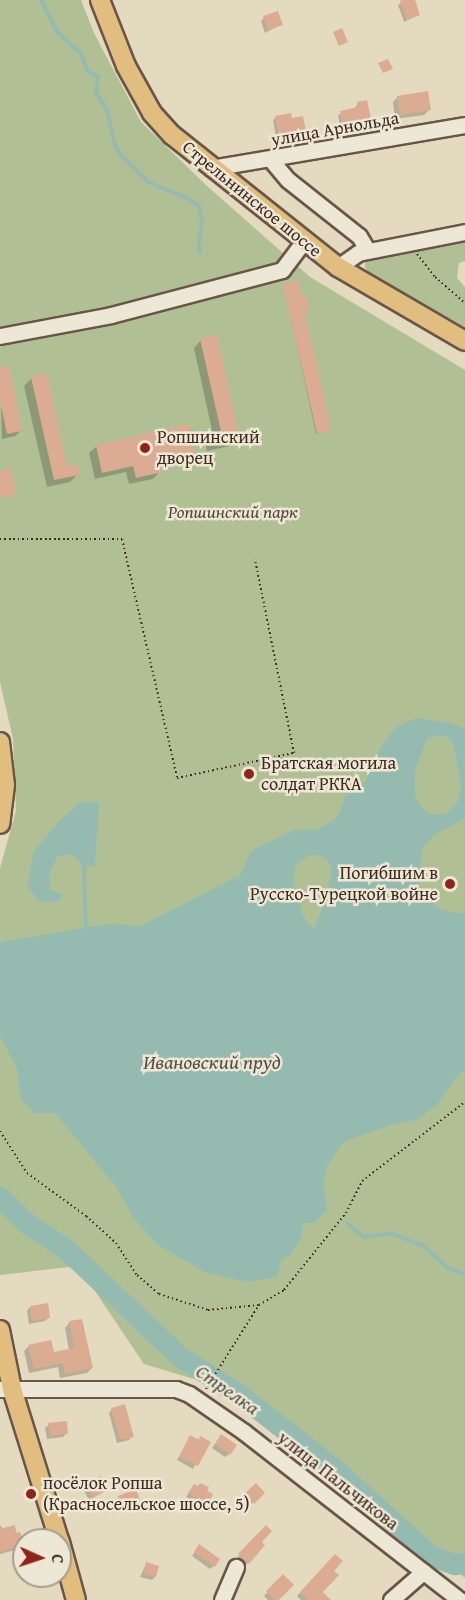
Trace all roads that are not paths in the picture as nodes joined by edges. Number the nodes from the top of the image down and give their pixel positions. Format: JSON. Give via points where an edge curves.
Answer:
{"nodes":[{"id":1,"x":99,"y":0,"type":"edge"},
{"id":2,"x":465,"y":125,"type":"edge"},
{"id":3,"x":270,"y":160,"type":"junction"},
{"id":4,"x":212,"y":168,"type":"junction"},
{"id":5,"x":465,"y":232,"type":"edge"},
{"id":6,"x":303,"y":242,"type":"junction"},
{"id":7,"x":368,"y":251,"type":"junction"},
{"id":8,"x":338,"y":267,"type":"junction"},
{"id":9,"x":0,"y":336,"type":"edge"},
{"id":10,"x":465,"y":340,"type":"edge"},
{"id":11,"x":0,"y":742,"type":"edge"},
{"id":12,"x":0,"y":824,"type":"edge"},
{"id":13,"x":0,"y":1330,"type":"edge"},
{"id":14,"x":6,"y":1389,"type":"edge"},
{"id":15,"x":55,"y":1528,"type":"edge"},
{"id":16,"x":236,"y":1567,"type":"dead end"},
{"id":17,"x":423,"y":1572,"type":"junction"},
{"id":18,"x":72,"y":1585,"type":"edge"},
{"id":19,"x":76,"y":1600,"type":"edge"},
{"id":20,"x":222,"y":1600,"type":"edge"},
{"id":21,"x":391,"y":1600,"type":"edge"},
{"id":22,"x":460,"y":1600,"type":"edge"}],
"edges":[{"from":1,"to":4,"type":"main road","name":"Стрельнинское шоссе","via":[[126,66],[152,113]]},
{"from":2,"to":3,"type":"street","name":"улица Арнольда"},
{"from":3,"to":4,"type":"street","name":"улица Арнольда"},
{"from":3,"to":7,"type":"street","via":[[288,180],[359,236]]},
{"from":4,"to":6,"type":"main road","name":"Стрельнинское шоссе"},
{"from":5,"to":7,"type":"street"},
{"from":6,"to":8,"type":"main road","name":"Стрельнинское шоссе"},
{"from":6,"to":9,"type":"street","via":[[282,270],[111,315]]},
{"from":7,"to":8,"type":"street"},
{"from":8,"to":10,"type":"main road","name":"Стрельнинское шоссе"},
{"from":11,"to":12,"type":"main road","via":[[5,785]]},
{"from":13,"to":14,"type":"main road"},
{"from":14,"to":15,"type":"main road"},
{"from":14,"to":17,"type":"street","name":"улица Пальчикова","via":[[168,1389],[189,1394],[244,1432]]},
{"from":16,"to":20,"type":"street"},
{"from":17,"to":21,"type":"street"},
{"from":17,"to":22,"type":"street","name":"улица Пальчикова"},
{"from":18,"to":19,"type":"main road"}]}
